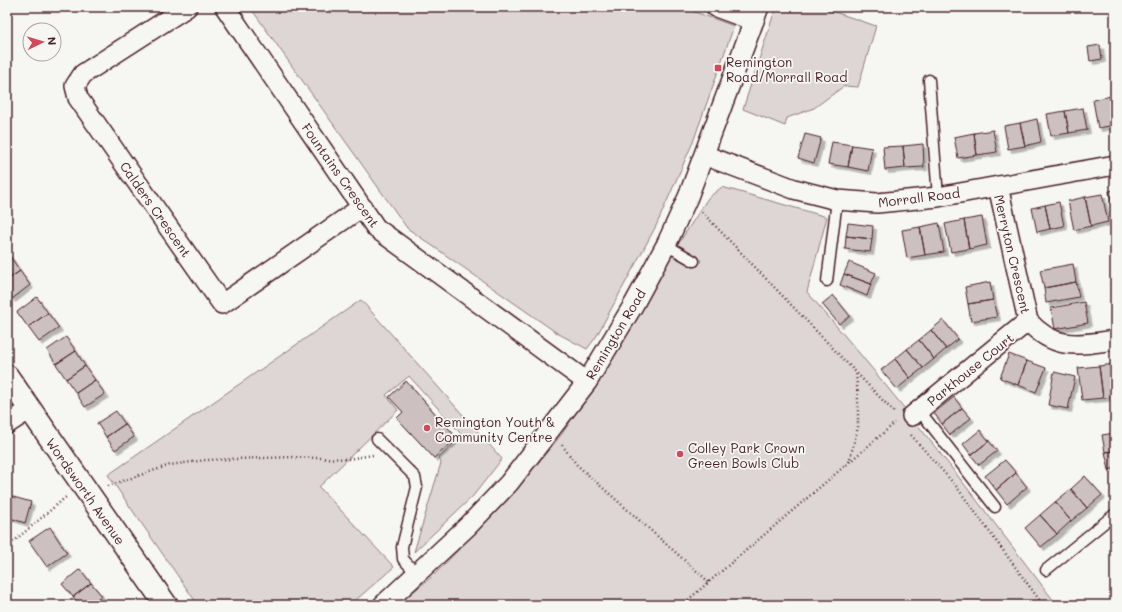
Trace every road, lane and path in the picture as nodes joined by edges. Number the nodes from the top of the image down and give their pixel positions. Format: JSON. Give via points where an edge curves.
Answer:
{"nodes":[{"id":1,"x":187,"y":7,"type":"edge"},
{"id":2,"x":225,"y":7,"type":"edge"},
{"id":3,"x":716,"y":7,"type":"edge"},
{"id":4,"x":756,"y":14,"type":"edge"},
{"id":5,"x":929,"y":80,"type":"dead end"},
{"id":6,"x":704,"y":155,"type":"junction"},
{"id":7,"x":1115,"y":165,"type":"edge"},
{"id":8,"x":998,"y":186,"type":"junction"},
{"id":9,"x":688,"y":197,"type":"junction"},
{"id":10,"x":938,"y":197,"type":"junction"},
{"id":11,"x":837,"y":200,"type":"junction"},
{"id":12,"x":362,"y":207,"type":"junction"},
{"id":13,"x":666,"y":245,"type":"junction"},
{"id":14,"x":694,"y":261,"type":"dead end"},
{"id":15,"x":828,"y":280,"type":"dead end"},
{"id":16,"x":1028,"y":321,"type":"junction"},
{"id":17,"x":1115,"y":340,"type":"edge"},
{"id":18,"x":856,"y":371,"type":"junction"},
{"id":19,"x":7,"y":376,"type":"edge"},
{"id":20,"x":587,"y":382,"type":"junction"},
{"id":21,"x":30,"y":409,"type":"junction"},
{"id":22,"x":910,"y":420,"type":"junction"},
{"id":23,"x":7,"y":424,"type":"edge"},
{"id":24,"x":551,"y":430,"type":"junction"},
{"id":25,"x":377,"y":439,"type":"dead end"},
{"id":26,"x":391,"y":453,"type":"junction"},
{"id":27,"x":849,"y":463,"type":"junction"},
{"id":28,"x":84,"y":489,"type":"junction"},
{"id":29,"x":995,"y":507,"type":"dead end"},
{"id":30,"x":1115,"y":514,"type":"edge"},
{"id":31,"x":7,"y":547,"type":"edge"},
{"id":32,"x":1046,"y":570,"type":"dead end"},
{"id":33,"x":418,"y":575,"type":"junction"},
{"id":34,"x":709,"y":582,"type":"junction"},
{"id":35,"x":1043,"y":604,"type":"edge"},
{"id":36,"x":166,"y":605,"type":"edge"},
{"id":37,"x":383,"y":605,"type":"edge"},
{"id":38,"x":682,"y":605,"type":"edge"}],
"edges":[{"from":1,"to":12,"type":"street","name":"Calders Crescent","via":[[83,74],[75,86],[78,98],[222,304]]},
{"from":2,"to":12,"type":"street","name":"Fountains Crescent"},
{"from":3,"to":4,"type":"street"},
{"from":4,"to":6,"type":"street","name":"Remington Road"},
{"from":5,"to":10,"type":"lane"},
{"from":6,"to":9,"type":"street","name":"Remington Road"},
{"from":6,"to":11,"type":"street","name":"Morrall Road","via":[[788,187]]},
{"from":7,"to":8,"type":"street","name":"Morrall Road"},
{"from":8,"to":10,"type":"street","name":"Morrall Road"},
{"from":8,"to":16,"type":"street","name":"Merryton Crescent"},
{"from":9,"to":13,"type":"street","name":"Remington Road"},
{"from":9,"to":18,"type":"path"},
{"from":10,"to":11,"type":"street","name":"Morrall Road","via":[[877,204]]},
{"from":11,"to":15,"type":"lane"},
{"from":12,"to":20,"type":"street","name":"Fountains Crescent","via":[[376,228]]},
{"from":13,"to":14,"type":"lane"},
{"from":13,"to":20,"type":"street","name":"Remington Road"},
{"from":16,"to":17,"type":"street","name":"Merryton Crescent","via":[[1039,334],[1059,344]]},
{"from":16,"to":22,"type":"street","name":"Parkhouse Court"},
{"from":18,"to":22,"type":"path","via":[[894,412]]},
{"from":18,"to":27,"type":"path","via":[[858,427]]},
{"from":19,"to":21,"type":"street","name":"Wordsworth Avenue"},
{"from":20,"to":24,"type":"street","name":"Remington Road"},
{"from":21,"to":23,"type":"street"},
{"from":21,"to":28,"type":"street","name":"Wordsworth Avenue"},
{"from":22,"to":27,"type":"path"},
{"from":22,"to":29,"type":"lane"},
{"from":22,"to":35,"type":"path"},
{"from":24,"to":33,"type":"street","name":"Remington Road","via":[[509,483]]},
{"from":24,"to":34,"type":"path","via":[[577,465]]},
{"from":25,"to":26,"type":"lane"},
{"from":26,"to":28,"type":"path","via":[[348,459],[292,456],[206,460],[170,466]]},
{"from":26,"to":33,"type":"lane","via":[[415,477],[417,488],[402,547],[403,559]]},
{"from":27,"to":34,"type":"path"},
{"from":28,"to":31,"type":"path"},
{"from":28,"to":36,"type":"street","name":"Wordsworth Avenue"},
{"from":30,"to":32,"type":"lane"},
{"from":33,"to":37,"type":"street","name":"Remington Road"},
{"from":34,"to":38,"type":"path"}]}
